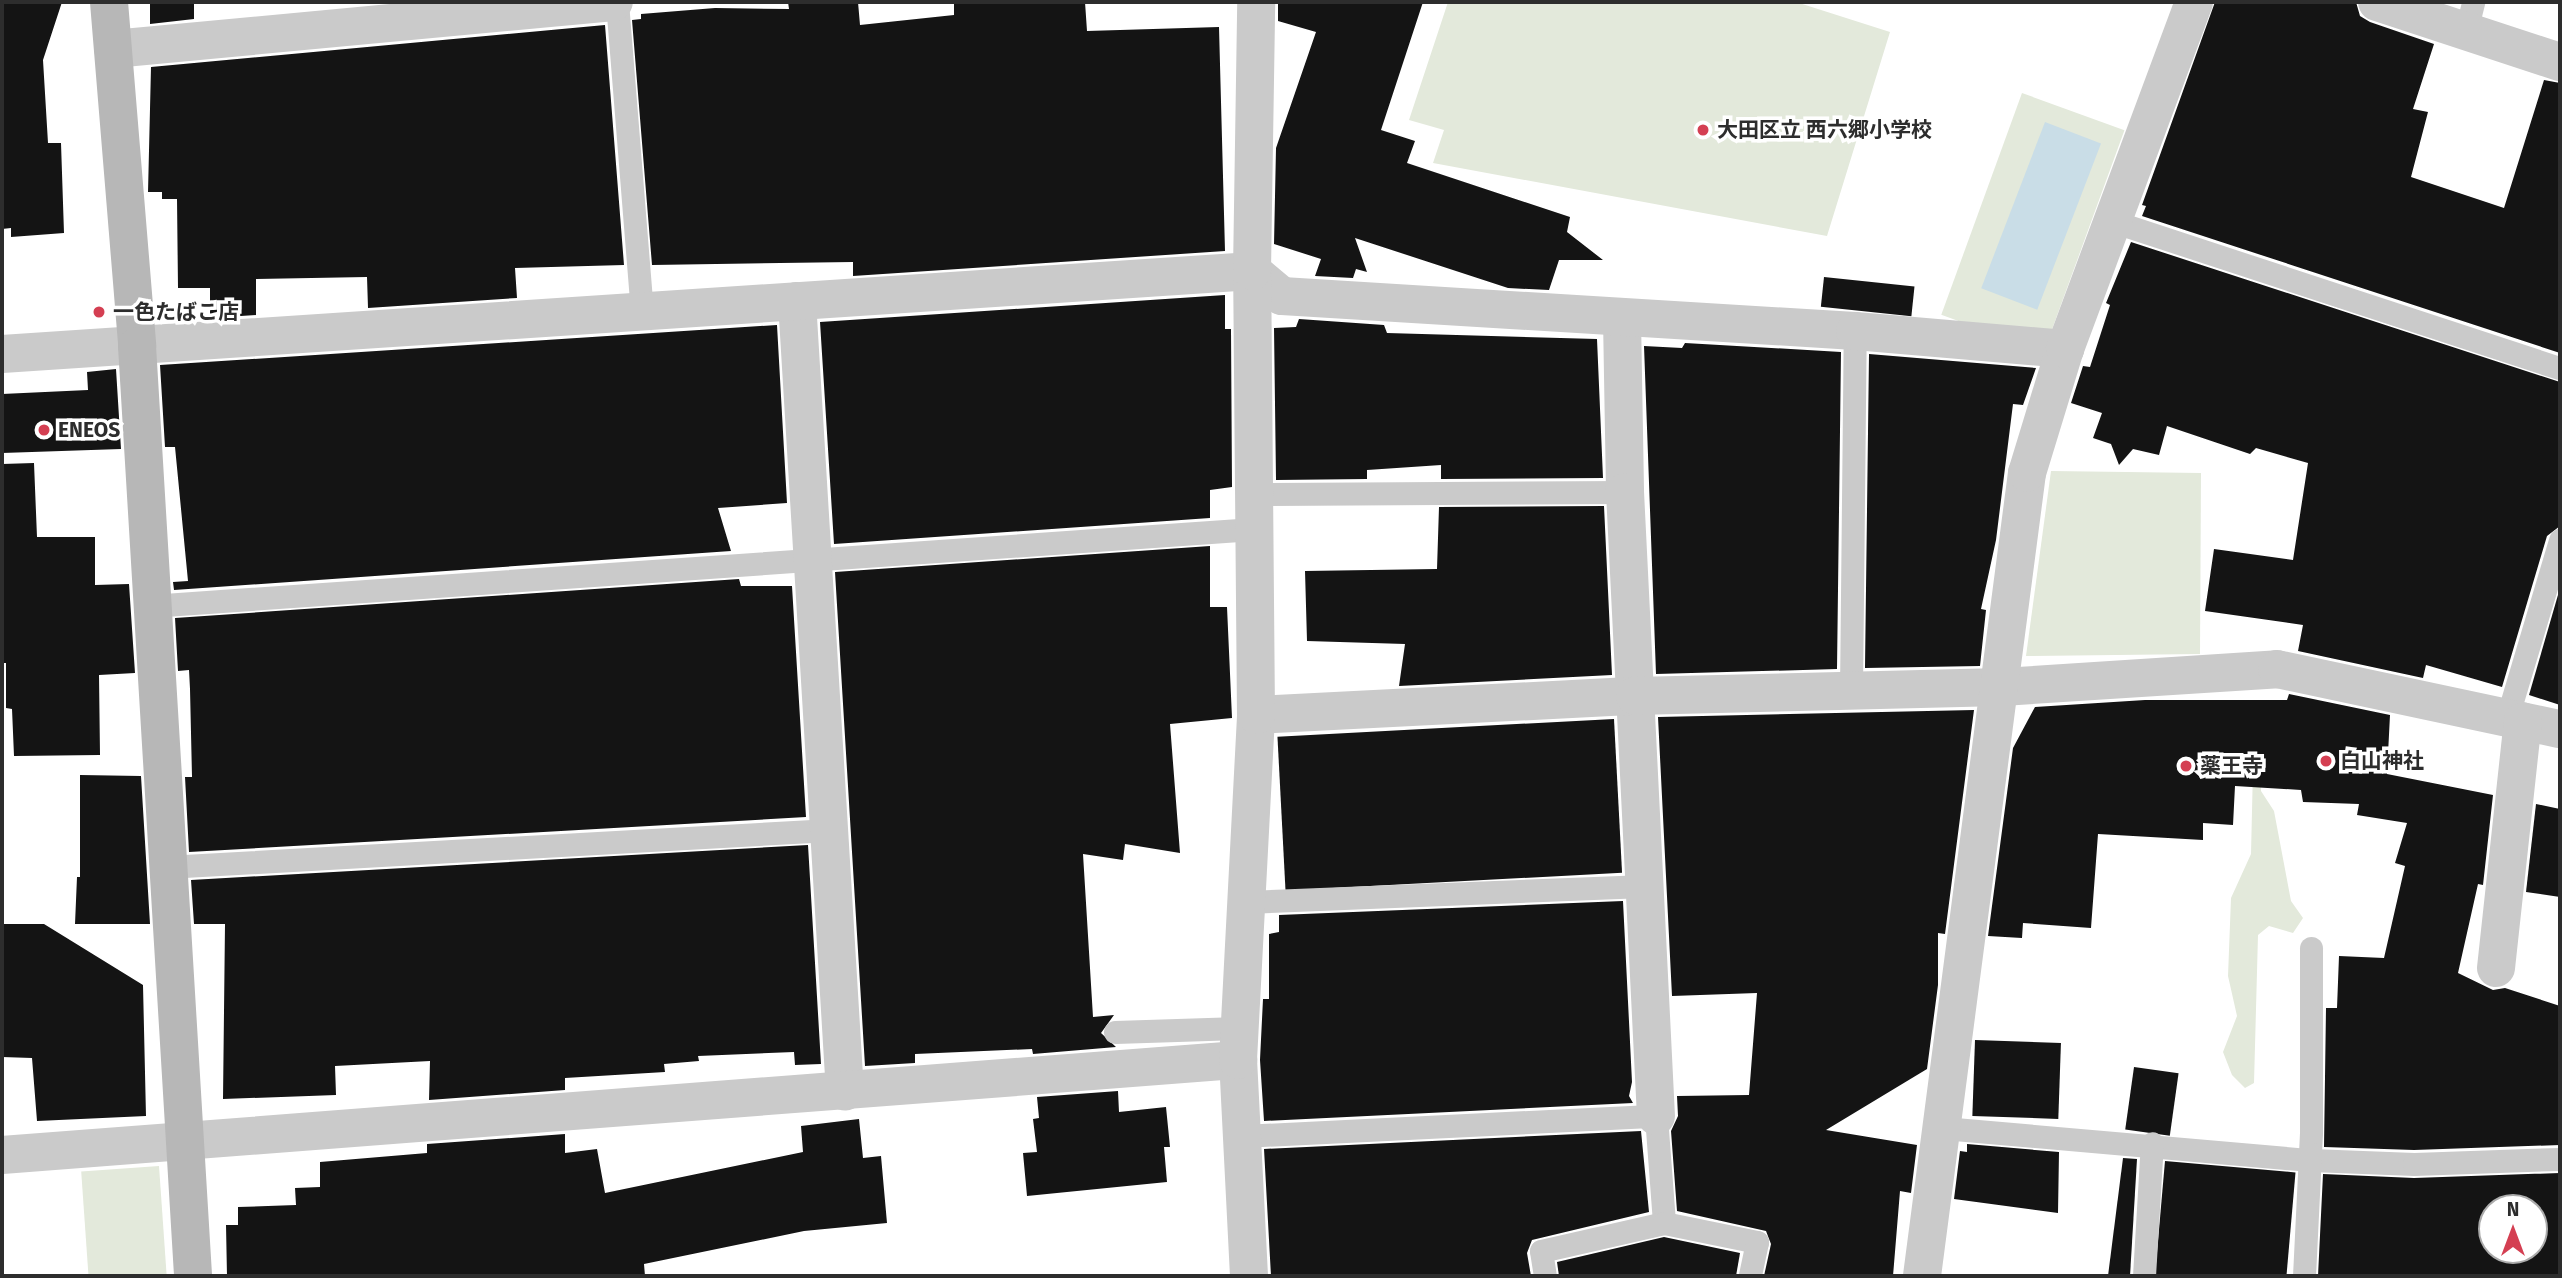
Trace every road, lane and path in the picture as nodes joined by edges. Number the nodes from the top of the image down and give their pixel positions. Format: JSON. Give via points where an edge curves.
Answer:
{"nodes":[{"id":1,"x":109,"y":2,"type":"edge"},
{"id":2,"x":616,"y":2,"type":"edge"},
{"id":3,"x":1256,"y":2,"type":"edge"},
{"id":4,"x":2194,"y":2,"type":"edge"},
{"id":5,"x":2377,"y":2,"type":"edge"},
{"id":6,"x":2470,"y":16,"type":"edge"},
{"id":7,"x":113,"y":49,"type":"junction"},
{"id":8,"x":2560,"y":62,"type":"edge"},
{"id":9,"x":2112,"y":221,"type":"junction"},
{"id":10,"x":1252,"y":271,"type":"junction"},
{"id":11,"x":797,"y":301,"type":"junction"},
{"id":12,"x":642,"y":312,"type":"junction"},
{"id":13,"x":1622,"y":318,"type":"junction"},
{"id":14,"x":1856,"y":331,"type":"junction"},
{"id":15,"x":137,"y":346,"type":"junction"},
{"id":16,"x":2065,"y":349,"type":"junction"},
{"id":17,"x":2,"y":354,"type":"edge"},
{"id":18,"x":2560,"y":368,"type":"edge"},
{"id":19,"x":1625,"y":492,"type":"junction"},
{"id":20,"x":1254,"y":512,"type":"junction"},
{"id":21,"x":2560,"y":540,"type":"edge"},
{"id":22,"x":813,"y":558,"type":"junction"},
{"id":23,"x":150,"y":606,"type":"junction"},
{"id":24,"x":2001,"y":687,"type":"junction"},
{"id":25,"x":1851,"y":691,"type":"junction"},
{"id":26,"x":1635,"y":696,"type":"junction"},
{"id":27,"x":1255,"y":715,"type":"junction"},
{"id":28,"x":2515,"y":720,"type":"junction"},
{"id":29,"x":2560,"y":729,"type":"edge"},
{"id":30,"x":830,"y":830,"type":"junction"},
{"id":31,"x":166,"y":867,"type":"junction"},
{"id":32,"x":1645,"y":886,"type":"junction"},
{"id":33,"x":1246,"y":902,"type":"junction"},
{"id":34,"x":2311,"y":948,"type":"dead end"},
{"id":35,"x":2496,"y":968,"type":"dead end"},
{"id":36,"x":1115,"y":1032,"type":"dead end"},
{"id":37,"x":1238,"y":1044,"type":"junction"},
{"id":38,"x":845,"y":1092,"type":"junction"},
{"id":39,"x":1656,"y":1116,"type":"junction"},
{"id":40,"x":1942,"y":1128,"type":"junction"},
{"id":41,"x":1242,"y":1136,"type":"junction"},
{"id":42,"x":2152,"y":1143,"type":"junction"},
{"id":43,"x":185,"y":1144,"type":"junction"},
{"id":44,"x":2,"y":1156,"type":"edge"},
{"id":45,"x":2560,"y":1159,"type":"edge"},
{"id":46,"x":2311,"y":1160,"type":"junction"},
{"id":47,"x":1664,"y":1223,"type":"junction"},
{"id":48,"x":193,"y":1276,"type":"edge"},
{"id":49,"x":1249,"y":1276,"type":"edge"},
{"id":50,"x":1545,"y":1276,"type":"edge"},
{"id":51,"x":1750,"y":1276,"type":"edge"},
{"id":52,"x":1922,"y":1276,"type":"edge"},
{"id":53,"x":2144,"y":1276,"type":"edge"},
{"id":54,"x":2304,"y":1276,"type":"edge"}],
"edges":[{"from":1,"to":7,"type":"street"},
{"from":2,"to":7,"type":"street"},
{"from":2,"to":12,"type":"lane"},
{"from":3,"to":10,"type":"street"},
{"from":4,"to":9,"type":"street"},
{"from":5,"to":6,"type":"street"},
{"from":6,"to":8,"type":"street"},
{"from":7,"to":15,"type":"street"},
{"from":9,"to":16,"type":"street"},
{"from":9,"to":18,"type":"lane"},
{"from":10,"to":11,"type":"street"},
{"from":10,"to":13,"type":"street","via":[[1282,296]]},
{"from":10,"to":20,"type":"street"},
{"from":11,"to":12,"type":"street"},
{"from":11,"to":22,"type":"street"},
{"from":12,"to":15,"type":"street"},
{"from":13,"to":14,"type":"street"},
{"from":13,"to":19,"type":"street"},
{"from":14,"to":16,"type":"street"},
{"from":14,"to":25,"type":"lane"},
{"from":15,"to":17,"type":"street"},
{"from":15,"to":23,"type":"street"},
{"from":16,"to":24,"type":"street","via":[[2027,473]]},
{"from":19,"to":20,"type":"lane"},
{"from":19,"to":26,"type":"street"},
{"from":20,"to":22,"type":"lane"},
{"from":20,"to":27,"type":"street"},
{"from":21,"to":28,"type":"lane"},
{"from":22,"to":23,"type":"lane"},
{"from":22,"to":30,"type":"street"},
{"from":23,"to":31,"type":"street"},
{"from":24,"to":25,"type":"street"},
{"from":24,"to":28,"type":"street","via":[[2277,669]]},
{"from":24,"to":40,"type":"street"},
{"from":25,"to":26,"type":"street"},
{"from":26,"to":27,"type":"street"},
{"from":26,"to":32,"type":"street"},
{"from":27,"to":33,"type":"street"},
{"from":28,"to":29,"type":"street"},
{"from":28,"to":35,"type":"street"},
{"from":30,"to":31,"type":"lane"},
{"from":30,"to":38,"type":"street"},
{"from":31,"to":43,"type":"street"},
{"from":32,"to":33,"type":"lane"},
{"from":32,"to":39,"type":"street"},
{"from":33,"to":37,"type":"street","via":[[1237,951]]},
{"from":34,"to":46,"type":"lane"},
{"from":36,"to":37,"type":"lane"},
{"from":37,"to":38,"type":"street"},
{"from":37,"to":41,"type":"street"},
{"from":38,"to":43,"type":"street"},
{"from":39,"to":41,"type":"lane"},
{"from":39,"to":47,"type":"lane"},
{"from":40,"to":42,"type":"lane"},
{"from":40,"to":52,"type":"street"},
{"from":41,"to":49,"type":"street"},
{"from":42,"to":46,"type":"lane"},
{"from":42,"to":53,"type":"lane"},
{"from":43,"to":44,"type":"street"},
{"from":43,"to":48,"type":"street"},
{"from":45,"to":46,"type":"lane","via":[[2414,1164]]},
{"from":46,"to":54,"type":"lane"},
{"from":47,"to":50,"type":"lane","via":[[1541,1251]]},
{"from":47,"to":51,"type":"lane","via":[[1757,1242]]}]}
